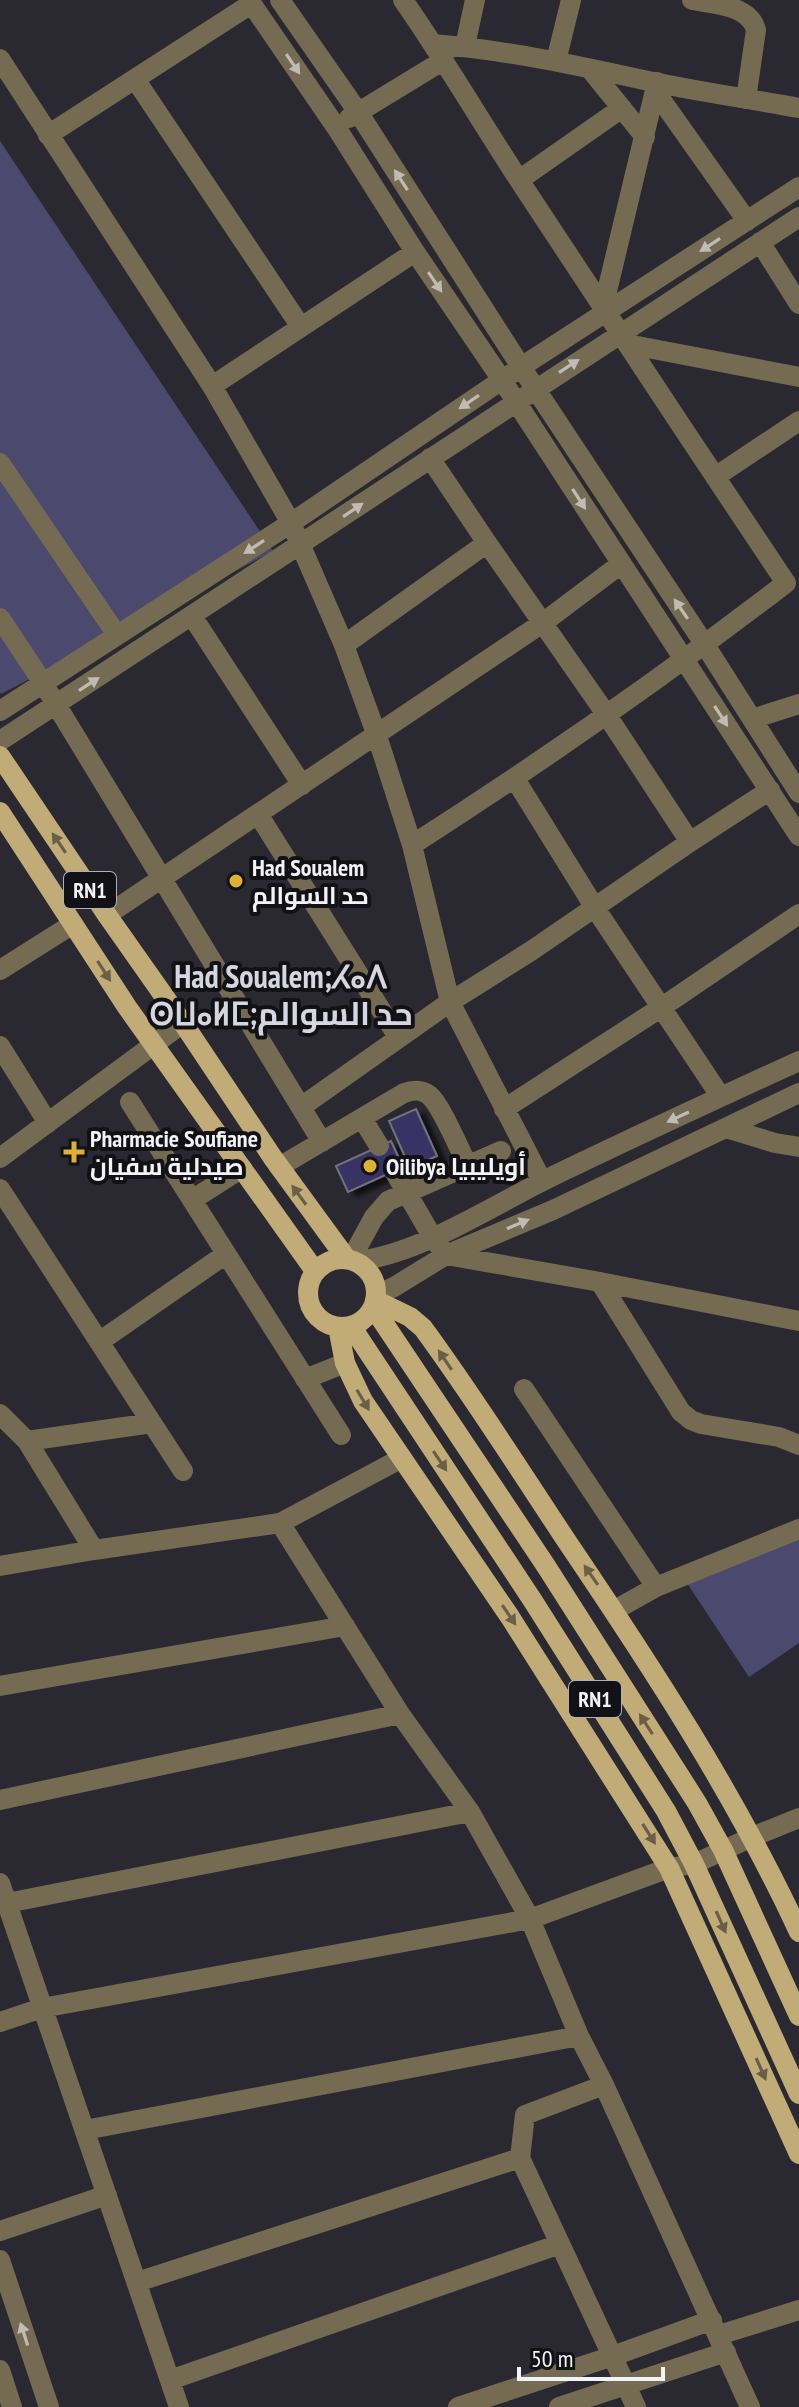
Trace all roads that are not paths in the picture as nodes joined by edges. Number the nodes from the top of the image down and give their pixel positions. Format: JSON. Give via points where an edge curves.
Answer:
{"nodes":[{"id":1,"x":280,"y":0,"type":"edge"},
{"id":2,"x":403,"y":0,"type":"edge"},
{"id":3,"x":475,"y":0,"type":"edge"},
{"id":4,"x":571,"y":0,"type":"edge"},
{"id":5,"x":692,"y":0,"type":"edge"},
{"id":6,"x":250,"y":2,"type":"edge"},
{"id":7,"x":465,"y":46,"type":"junction"},
{"id":8,"x":439,"y":52,"type":"junction"},
{"id":9,"x":0,"y":59,"type":"edge"},
{"id":10,"x":556,"y":61,"type":"junction"},
{"id":11,"x":590,"y":69,"type":"junction"},
{"id":12,"x":135,"y":79,"type":"junction"},
{"id":13,"x":656,"y":86,"type":"junction"},
{"id":14,"x":746,"y":99,"type":"junction"},
{"id":15,"x":622,"y":108,"type":"junction"},
{"id":16,"x":799,"y":108,"type":"edge"},
{"id":17,"x":358,"y":112,"type":"junction"},
{"id":18,"x":336,"y":127,"type":"junction"},
{"id":19,"x":48,"y":135,"type":"junction"},
{"id":20,"x":645,"y":137,"type":"junction"},
{"id":21,"x":519,"y":180,"type":"junction"},
{"id":22,"x":799,"y":187,"type":"edge"},
{"id":23,"x":799,"y":217,"type":"edge"},
{"id":24,"x":747,"y":221,"type":"junction"},
{"id":25,"x":760,"y":242,"type":"junction"},
{"id":26,"x":415,"y":252,"type":"junction"},
{"id":27,"x":799,"y":304,"type":"edge"},
{"id":28,"x":604,"y":310,"type":"junction"},
{"id":29,"x":301,"y":327,"type":"junction"},
{"id":30,"x":623,"y":339,"type":"junction"},
{"id":31,"x":521,"y":367,"type":"junction"},
{"id":32,"x":799,"y":377,"type":"edge"},
{"id":33,"x":502,"y":380,"type":"junction"},
{"id":34,"x":212,"y":386,"type":"junction"},
{"id":35,"x":534,"y":388,"type":"junction"},
{"id":36,"x":515,"y":401,"type":"junction"},
{"id":37,"x":799,"y":421,"type":"edge"},
{"id":38,"x":430,"y":458,"type":"junction"},
{"id":39,"x":0,"y":463,"type":"edge"},
{"id":40,"x":715,"y":477,"type":"junction"},
{"id":41,"x":291,"y":523,"type":"junction"},
{"id":42,"x":487,"y":543,"type":"junction"},
{"id":43,"x":301,"y":546,"type":"junction"},
{"id":44,"x":621,"y":564,"type":"junction"},
{"id":45,"x":792,"y":582,"type":"edge"},
{"id":46,"x":192,"y":616,"type":"junction"},
{"id":47,"x":0,"y":618,"type":"edge"},
{"id":48,"x":544,"y":622,"type":"junction"},
{"id":49,"x":117,"y":635,"type":"junction"},
{"id":50,"x":344,"y":645,"type":"junction"},
{"id":51,"x":705,"y":645,"type":"junction"},
{"id":52,"x":685,"y":660,"type":"junction"},
{"id":53,"x":43,"y":683,"type":"junction"},
{"id":54,"x":799,"y":704,"type":"edge"},
{"id":55,"x":56,"y":705,"type":"junction"},
{"id":56,"x":0,"y":711,"type":"edge"},
{"id":57,"x":606,"y":714,"type":"junction"},
{"id":58,"x":752,"y":719,"type":"junction"},
{"id":59,"x":377,"y":736,"type":"junction"},
{"id":60,"x":0,"y":741,"type":"edge"},
{"id":61,"x":0,"y":756,"type":"edge"},
{"id":62,"x":515,"y":779,"type":"junction"},
{"id":63,"x":302,"y":785,"type":"junction"},
{"id":64,"x":770,"y":790,"type":"junction"},
{"id":65,"x":799,"y":793,"type":"edge"},
{"id":66,"x":0,"y":812,"type":"edge"},
{"id":67,"x":258,"y":814,"type":"junction"},
{"id":68,"x":799,"y":836,"type":"edge"},
{"id":69,"x":690,"y":842,"type":"junction"},
{"id":70,"x":412,"y":845,"type":"junction"},
{"id":71,"x":161,"y":878,"type":"junction"},
{"id":72,"x":595,"y":908,"type":"junction"},
{"id":73,"x":799,"y":914,"type":"edge"},
{"id":74,"x":107,"y":915,"type":"junction"},
{"id":75,"x":73,"y":924,"type":"junction"},
{"id":76,"x":0,"y":970,"type":"edge"},
{"id":77,"x":450,"y":1002,"type":"junction"},
{"id":78,"x":662,"y":1007,"type":"junction"},
{"id":79,"x":183,"y":1023,"type":"junction"},
{"id":80,"x":398,"y":1037,"type":"junction"},
{"id":81,"x":153,"y":1045,"type":"junction"},
{"id":82,"x":0,"y":1046,"type":"edge"},
{"id":83,"x":799,"y":1061,"type":"edge"},
{"id":84,"x":799,"y":1093,"type":"edge"},
{"id":85,"x":721,"y":1097,"type":"junction"},
{"id":86,"x":130,"y":1102,"type":"dead end"},
{"id":87,"x":301,"y":1107,"type":"junction"},
{"id":88,"x":504,"y":1109,"type":"junction"},
{"id":89,"x":362,"y":1118,"type":"junction"},
{"id":90,"x":48,"y":1123,"type":"junction"},
{"id":91,"x":726,"y":1128,"type":"junction"},
{"id":92,"x":322,"y":1142,"type":"junction"},
{"id":93,"x":379,"y":1146,"type":"dead end"},
{"id":94,"x":799,"y":1147,"type":"edge"},
{"id":95,"x":501,"y":1151,"type":"dead end"},
{"id":96,"x":0,"y":1158,"type":"edge"},
{"id":97,"x":468,"y":1166,"type":"junction"},
{"id":98,"x":279,"y":1167,"type":"junction"},
{"id":99,"x":242,"y":1168,"type":"junction"},
{"id":100,"x":394,"y":1171,"type":"dead end"},
{"id":101,"x":542,"y":1181,"type":"junction"},
{"id":102,"x":0,"y":1189,"type":"edge"},
{"id":103,"x":406,"y":1192,"type":"junction"},
{"id":104,"x":192,"y":1200,"type":"junction"},
{"id":105,"x":433,"y":1238,"type":"junction"},
{"id":106,"x":226,"y":1254,"type":"junction"},
{"id":107,"x":446,"y":1255,"type":"junction"},
{"id":108,"x":350,"y":1259,"type":"junction"},
{"id":109,"x":315,"y":1271,"type":"junction"},
{"id":110,"x":600,"y":1282,"type":"junction"},
{"id":111,"x":375,"y":1301,"type":"junction"},
{"id":112,"x":799,"y":1321,"type":"edge"},
{"id":113,"x":345,"y":1327,"type":"junction"},
{"id":114,"x":99,"y":1342,"type":"junction"},
{"id":115,"x":345,"y":1363,"type":"junction"},
{"id":116,"x":305,"y":1379,"type":"junction"},
{"id":117,"x":524,"y":1389,"type":"dead end"},
{"id":118,"x":0,"y":1414,"type":"edge"},
{"id":119,"x":152,"y":1423,"type":"junction"},
{"id":120,"x":341,"y":1435,"type":"dead end"},
{"id":121,"x":27,"y":1441,"type":"junction"},
{"id":122,"x":799,"y":1445,"type":"edge"},
{"id":123,"x":402,"y":1458,"type":"junction"},
{"id":124,"x":183,"y":1471,"type":"dead end"},
{"id":125,"x":280,"y":1523,"type":"junction"},
{"id":126,"x":799,"y":1529,"type":"edge"},
{"id":127,"x":94,"y":1550,"type":"junction"},
{"id":128,"x":573,"y":1550,"type":"junction"},
{"id":129,"x":0,"y":1566,"type":"edge"},
{"id":130,"x":546,"y":1566,"type":"junction"},
{"id":131,"x":656,"y":1587,"type":"junction"},
{"id":132,"x":615,"y":1610,"type":"junction"},
{"id":133,"x":345,"y":1626,"type":"junction"},
{"id":134,"x":0,"y":1686,"type":"edge"},
{"id":135,"x":400,"y":1714,"type":"junction"},
{"id":136,"x":0,"y":1800,"type":"edge"},
{"id":137,"x":470,"y":1812,"type":"junction"},
{"id":138,"x":799,"y":1818,"type":"edge"},
{"id":139,"x":752,"y":1837,"type":"junction"},
{"id":140,"x":723,"y":1850,"type":"junction"},
{"id":141,"x":694,"y":1864,"type":"junction"},
{"id":142,"x":669,"y":1868,"type":"junction"},
{"id":143,"x":0,"y":1883,"type":"edge"},
{"id":144,"x":7,"y":1903,"type":"junction"},
{"id":145,"x":530,"y":1919,"type":"junction"},
{"id":146,"x":799,"y":1932,"type":"edge"},
{"id":147,"x":42,"y":2008,"type":"junction"},
{"id":148,"x":799,"y":2016,"type":"edge"},
{"id":149,"x":0,"y":2022,"type":"edge"},
{"id":150,"x":579,"y":2036,"type":"junction"},
{"id":151,"x":604,"y":2085,"type":"junction"},
{"id":152,"x":799,"y":2094,"type":"edge"},
{"id":153,"x":85,"y":2130,"type":"junction"},
{"id":154,"x":799,"y":2154,"type":"edge"},
{"id":155,"x":520,"y":2158,"type":"junction"},
{"id":156,"x":107,"y":2195,"type":"junction"},
{"id":157,"x":0,"y":2231,"type":"edge"},
{"id":158,"x":560,"y":2244,"type":"junction"},
{"id":159,"x":0,"y":2260,"type":"edge"},
{"id":160,"x":137,"y":2282,"type":"junction"},
{"id":161,"x":799,"y":2310,"type":"edge"},
{"id":162,"x":719,"y":2335,"type":"junction"},
{"id":163,"x":613,"y":2356,"type":"junction"},
{"id":164,"x":0,"y":2370,"type":"edge"},
{"id":165,"x":170,"y":2380,"type":"junction"},
{"id":166,"x":626,"y":2385,"type":"junction"},
{"id":167,"x":12,"y":2407,"type":"edge"},
{"id":168,"x":49,"y":2407,"type":"edge"},
{"id":169,"x":179,"y":2407,"type":"edge"},
{"id":170,"x":458,"y":2407,"type":"edge"},
{"id":171,"x":559,"y":2407,"type":"edge"},
{"id":172,"x":636,"y":2407,"type":"edge"},
{"id":173,"x":750,"y":2407,"type":"edge"}],
"edges":[{"from":1,"to":17,"type":"street"},
{"from":2,"to":8,"type":"street"},
{"from":3,"to":7,"type":"street"},
{"from":4,"to":10,"type":"street"},
{"from":5,"to":14,"type":"street","via":[[736,10],[754,22]]},
{"from":6,"to":12,"type":"street"},
{"from":6,"to":18,"type":"street","one_way":true},
{"from":7,"to":8,"type":"street"},
{"from":7,"to":10,"type":"street"},
{"from":8,"to":17,"type":"street"},
{"from":8,"to":21,"type":"street"},
{"from":9,"to":19,"type":"street"},
{"from":10,"to":11,"type":"street"},
{"from":11,"to":13,"type":"street"},
{"from":11,"to":15,"type":"street"},
{"from":12,"to":19,"type":"street"},
{"from":12,"to":29,"type":"street"},
{"from":13,"to":14,"type":"street"},
{"from":13,"to":20,"type":"street"},
{"from":13,"to":24,"type":"street"},
{"from":14,"to":16,"type":"street"},
{"from":15,"to":20,"type":"street"},
{"from":15,"to":21,"type":"street"},
{"from":17,"to":18,"type":"street"},
{"from":31,"to":17,"type":"street","one_way":true},
{"from":18,"to":26,"type":"street"},
{"from":19,"to":34,"type":"street"},
{"from":20,"to":28,"type":"street"},
{"from":21,"to":28,"type":"street"},
{"from":22,"to":24,"type":"street"},
{"from":23,"to":25,"type":"street"},
{"from":24,"to":28,"type":"street","one_way":true},
{"from":25,"to":27,"type":"street"},
{"from":25,"to":30,"type":"street"},
{"from":26,"to":29,"type":"street"},
{"from":26,"to":33,"type":"street","one_way":true},
{"from":28,"to":30,"type":"street"},
{"from":28,"to":31,"type":"street"},
{"from":29,"to":34,"type":"street"},
{"from":30,"to":32,"type":"street"},
{"from":35,"to":30,"type":"street","one_way":true},
{"from":30,"to":40,"type":"street"},
{"from":31,"to":33,"type":"street"},
{"from":31,"to":35,"type":"street"},
{"from":33,"to":36,"type":"street"},
{"from":33,"to":41,"type":"street","one_way":true},
{"from":34,"to":41,"type":"street"},
{"from":35,"to":36,"type":"street"},
{"from":51,"to":35,"type":"street","one_way":true},
{"from":36,"to":38,"type":"street"},
{"from":36,"to":44,"type":"street","one_way":true},
{"from":37,"to":40,"type":"street"},
{"from":38,"to":42,"type":"street"},
{"from":43,"to":38,"type":"street","one_way":true},
{"from":39,"to":49,"type":"street"},
{"from":40,"to":45,"type":"street"},
{"from":41,"to":43,"type":"street"},
{"from":41,"to":49,"type":"street","one_way":true},
{"from":42,"to":48,"type":"street"},
{"from":42,"to":50,"type":"street"},
{"from":43,"to":46,"type":"street"},
{"from":43,"to":50,"type":"street"},
{"from":44,"to":48,"type":"street"},
{"from":44,"to":52,"type":"street"},
{"from":45,"to":51,"type":"street"},
{"from":55,"to":46,"type":"street","one_way":true},
{"from":46,"to":63,"type":"street"},
{"from":47,"to":53,"type":"street"},
{"from":48,"to":57,"type":"street"},
{"from":48,"to":59,"type":"street"},
{"from":49,"to":53,"type":"street"},
{"from":50,"to":59,"type":"street"},
{"from":51,"to":52,"type":"street"},
{"from":51,"to":58,"type":"street"},
{"from":52,"to":57,"type":"street"},
{"from":52,"to":64,"type":"street","one_way":true},
{"from":53,"to":55,"type":"street"},
{"from":53,"to":56,"type":"street"},
{"from":54,"to":58,"type":"street"},
{"from":55,"to":60,"type":"street"},
{"from":55,"to":71,"type":"street"},
{"from":57,"to":62,"type":"street"},
{"from":57,"to":69,"type":"street"},
{"from":58,"to":65,"type":"street"},
{"from":59,"to":63,"type":"street"},
{"from":59,"to":70,"type":"street"},
{"from":74,"to":61,"type":"main road","number":"RN1","one_way":true},
{"from":62,"to":70,"type":"street"},
{"from":62,"to":72,"type":"street"},
{"from":63,"to":67,"type":"street"},
{"from":64,"to":68,"type":"street"},
{"from":64,"to":69,"type":"street"},
{"from":66,"to":75,"type":"main road","number":"RN1"},
{"from":67,"to":71,"type":"street"},
{"from":67,"to":80,"type":"street"},
{"from":69,"to":72,"type":"street"},
{"from":70,"to":77,"type":"street"},
{"from":71,"to":74,"type":"street"},
{"from":71,"to":87,"type":"street"},
{"from":72,"to":77,"type":"street"},
{"from":72,"to":78,"type":"street"},
{"from":73,"to":78,"type":"street"},
{"from":74,"to":79,"type":"main road","number":"RN1"},
{"from":75,"to":76,"type":"street"},
{"from":75,"to":81,"type":"main road","number":"RN1","one_way":true},
{"from":77,"to":80,"type":"street"},
{"from":77,"to":88,"type":"street"},
{"from":78,"to":85,"type":"street"},
{"from":78,"to":88,"type":"street"},
{"from":79,"to":81,"type":"street"},
{"from":79,"to":98,"type":"main road","number":"RN1"},
{"from":80,"to":87,"type":"street"},
{"from":81,"to":90,"type":"street"},
{"from":81,"to":99,"type":"main road","number":"RN1"},
{"from":82,"to":90,"type":"street"},
{"from":83,"to":85,"type":"street"},
{"from":84,"to":91,"type":"street"},
{"from":85,"to":101,"type":"street","one_way":true},
{"from":86,"to":104,"type":"street"},
{"from":87,"to":92,"type":"street"},
{"from":88,"to":101,"type":"street"},
{"from":89,"to":92,"type":"street"},
{"from":89,"to":93,"type":"street"},
{"from":89,"to":97,"type":"street","via":[[404,1093],[422,1092],[436,1104]]},
{"from":90,"to":96,"type":"street"},
{"from":91,"to":94,"type":"street"},
{"from":107,"to":91,"type":"street","one_way":true},
{"from":92,"to":98,"type":"street"},
{"from":95,"to":97,"type":"street"},
{"from":97,"to":103,"type":"street"},
{"from":108,"to":98,"type":"main road","number":"RN1","one_way":true},
{"from":99,"to":104,"type":"street"},
{"from":99,"to":109,"type":"main road","number":"RN1"},
{"from":100,"to":103,"type":"street"},
{"from":101,"to":105,"type":"street"},
{"from":102,"to":114,"type":"street"},
{"from":103,"to":105,"type":"street"},
{"from":103,"to":108,"type":"street","via":[[380,1208]]},
{"from":104,"to":106,"type":"street"},
{"from":105,"to":107,"type":"street"},
{"from":105,"to":108,"type":"street","via":[[371,1259]]},
{"from":106,"to":114,"type":"street"},
{"from":106,"to":116,"type":"street"},
{"from":107,"to":110,"type":"street"},
{"from":107,"to":111,"type":"street"},
{"from":108,"to":109,"type":"main road","via":[[328,1260]]},
{"from":108,"to":111,"type":"main road","number":"RN1","via":[[371,1274]]},
{"from":109,"to":113,"type":"main road","number":"RN1","via":[[307,1294],[310,1306],[327,1324]]},
{"from":110,"to":112,"type":"street"},
{"from":110,"to":122,"type":"street","via":[[681,1412],[701,1424]]},
{"from":111,"to":113,"type":"main road","via":[[364,1319]]},
{"from":128,"to":111,"type":"main road","one_way":true,"via":[[423,1328]]},
{"from":111,"to":130,"type":"main road","number":"RN1"},
{"from":113,"to":115,"type":"main road"},
{"from":113,"to":141,"type":"main road","number":"RN1","one_way":true,"via":[[533,1601]]},
{"from":114,"to":119,"type":"street"},
{"from":115,"to":116,"type":"street"},
{"from":115,"to":123,"type":"main road","one_way":true,"via":[[363,1401]]},
{"from":116,"to":120,"type":"street"},
{"from":117,"to":131,"type":"street"},
{"from":118,"to":121,"type":"street"},
{"from":119,"to":121,"type":"street"},
{"from":119,"to":124,"type":"street"},
{"from":121,"to":127,"type":"street"},
{"from":123,"to":125,"type":"street"},
{"from":123,"to":142,"type":"main road","one_way":true},
{"from":125,"to":127,"type":"street"},
{"from":125,"to":133,"type":"street"},
{"from":126,"to":131,"type":"street"},
{"from":127,"to":129,"type":"street"},
{"from":128,"to":130,"type":"main road"},
{"from":132,"to":128,"type":"main road","one_way":true},
{"from":140,"to":130,"type":"main road","number":"RN1","one_way":true},
{"from":131,"to":132,"type":"street"},
{"from":132,"to":139,"type":"main road"},
{"from":133,"to":134,"type":"street"},
{"from":133,"to":135,"type":"street"},
{"from":135,"to":136,"type":"street"},
{"from":135,"to":137,"type":"street"},
{"from":137,"to":144,"type":"street"},
{"from":137,"to":145,"type":"street"},
{"from":138,"to":139,"type":"street"},
{"from":139,"to":140,"type":"street"},
{"from":139,"to":146,"type":"main road"},
{"from":140,"to":141,"type":"street"},
{"from":140,"to":148,"type":"main road","number":"RN1"},
{"from":141,"to":142,"type":"street"},
{"from":141,"to":152,"type":"main road","number":"RN1","one_way":true},
{"from":142,"to":145,"type":"street"},
{"from":142,"to":154,"type":"main road","one_way":true},
{"from":143,"to":144,"type":"street"},
{"from":144,"to":147,"type":"street"},
{"from":145,"to":147,"type":"street"},
{"from":145,"to":150,"type":"street"},
{"from":147,"to":149,"type":"street"},
{"from":147,"to":153,"type":"street"},
{"from":150,"to":151,"type":"street"},
{"from":150,"to":153,"type":"street"},
{"from":151,"to":155,"type":"street","via":[[525,2115]]},
{"from":151,"to":162,"type":"street"},
{"from":153,"to":156,"type":"street"},
{"from":155,"to":158,"type":"street"},
{"from":155,"to":160,"type":"street"},
{"from":156,"to":157,"type":"street"},
{"from":156,"to":160,"type":"street"},
{"from":158,"to":163,"type":"street"},
{"from":158,"to":165,"type":"street"},
{"from":168,"to":159,"type":"street","one_way":true},
{"from":160,"to":165,"type":"street"},
{"from":161,"to":162,"type":"street"},
{"from":162,"to":163,"type":"street"},
{"from":162,"to":166,"type":"street"},
{"from":162,"to":173,"type":"street"},
{"from":163,"to":166,"type":"street"},
{"from":163,"to":170,"type":"street"},
{"from":164,"to":167,"type":"street"},
{"from":165,"to":169,"type":"street"},
{"from":166,"to":171,"type":"street"},
{"from":166,"to":172,"type":"street"}]}
